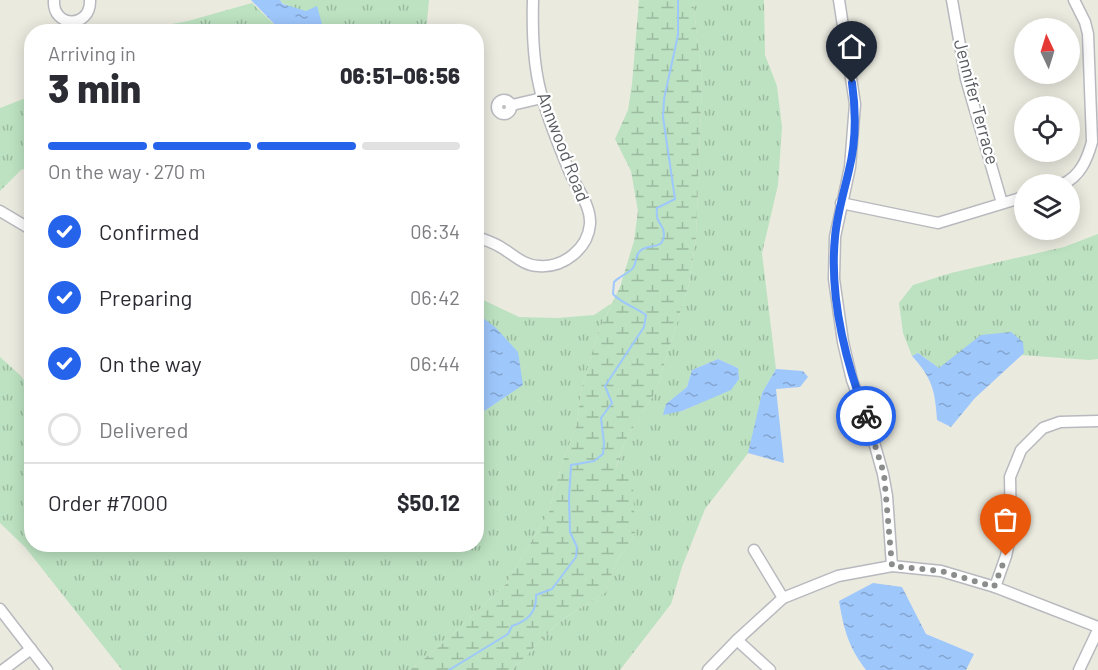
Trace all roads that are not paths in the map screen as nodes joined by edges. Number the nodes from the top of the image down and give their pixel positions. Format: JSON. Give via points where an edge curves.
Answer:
{"nodes":[{"id":1,"x":54,"y":0,"type":"edge"},
{"id":2,"x":90,"y":0,"type":"edge"},
{"id":3,"x":533,"y":0,"type":"edge"},
{"id":4,"x":839,"y":0,"type":"edge"},
{"id":5,"x":952,"y":0,"type":"edge"},
{"id":6,"x":1074,"y":0,"type":"edge"},
{"id":7,"x":542,"y":98,"type":"junction"},
{"id":8,"x":512,"y":105,"type":"dead end"},
{"id":9,"x":1075,"y":174,"type":"edge"},
{"id":10,"x":1014,"y":200,"type":"edge"},
{"id":11,"x":841,"y":203,"type":"junction"},
{"id":12,"x":1002,"y":203,"type":"junction"},
{"id":13,"x":0,"y":211,"type":"edge"},
{"id":14,"x":24,"y":225,"type":"edge"},
{"id":15,"x":484,"y":240,"type":"edge"},
{"id":16,"x":1098,"y":421,"type":"edge"},
{"id":17,"x":754,"y":550,"type":"dead end"},
{"id":18,"x":892,"y":566,"type":"junction"},
{"id":19,"x":994,"y":587,"type":"junction"},
{"id":20,"x":783,"y":598,"type":"junction"},
{"id":21,"x":0,"y":609,"type":"edge"},
{"id":22,"x":1098,"y":629,"type":"edge"},
{"id":23,"x":737,"y":640,"type":"junction"},
{"id":24,"x":31,"y":649,"type":"junction"},
{"id":25,"x":3,"y":670,"type":"edge"},
{"id":26,"x":48,"y":670,"type":"edge"},
{"id":27,"x":708,"y":670,"type":"edge"},
{"id":28,"x":770,"y":670,"type":"edge"},
{"id":29,"x":1080,"y":670,"type":"edge"}],
"edges":[{"from":1,"to":2,"type":"street","via":[[58,15],[74,22],[89,11]]},
{"from":3,"to":7,"type":"street","name":"Annwood Road","via":[[534,50]]},
{"from":4,"to":11,"type":"street","via":[[855,104],[850,167]]},
{"from":5,"to":12,"type":"street","name":"Jennifer Terrace","via":[[966,79]]},
{"from":6,"to":9,"type":"street","via":[[1088,34],[1092,142],[1088,159]]},
{"from":7,"to":8,"type":"street"},
{"from":7,"to":15,"type":"street","name":"Annwood Road","via":[[586,206],[590,223],[584,242],[561,263],[538,266]]},
{"from":10,"to":12,"type":"street"},
{"from":11,"to":12,"type":"street","via":[[938,223]]},
{"from":11,"to":18,"type":"street","via":[[834,279],[841,331],[852,380],[884,474]]},
{"from":13,"to":14,"type":"street"},
{"from":16,"to":19,"type":"street","via":[[1060,422],[1043,428],[1021,450],[1010,477],[1011,534]]},
{"from":17,"to":20,"type":"street"},
{"from":18,"to":19,"type":"street","via":[[941,571]]},
{"from":18,"to":20,"type":"street","via":[[838,576]]},
{"from":19,"to":22,"type":"street"},
{"from":20,"to":23,"type":"street"},
{"from":21,"to":24,"type":"street"},
{"from":22,"to":29,"type":"street"},
{"from":23,"to":27,"type":"street"},
{"from":23,"to":28,"type":"street"},
{"from":24,"to":25,"type":"street"},
{"from":24,"to":26,"type":"street"}]}
